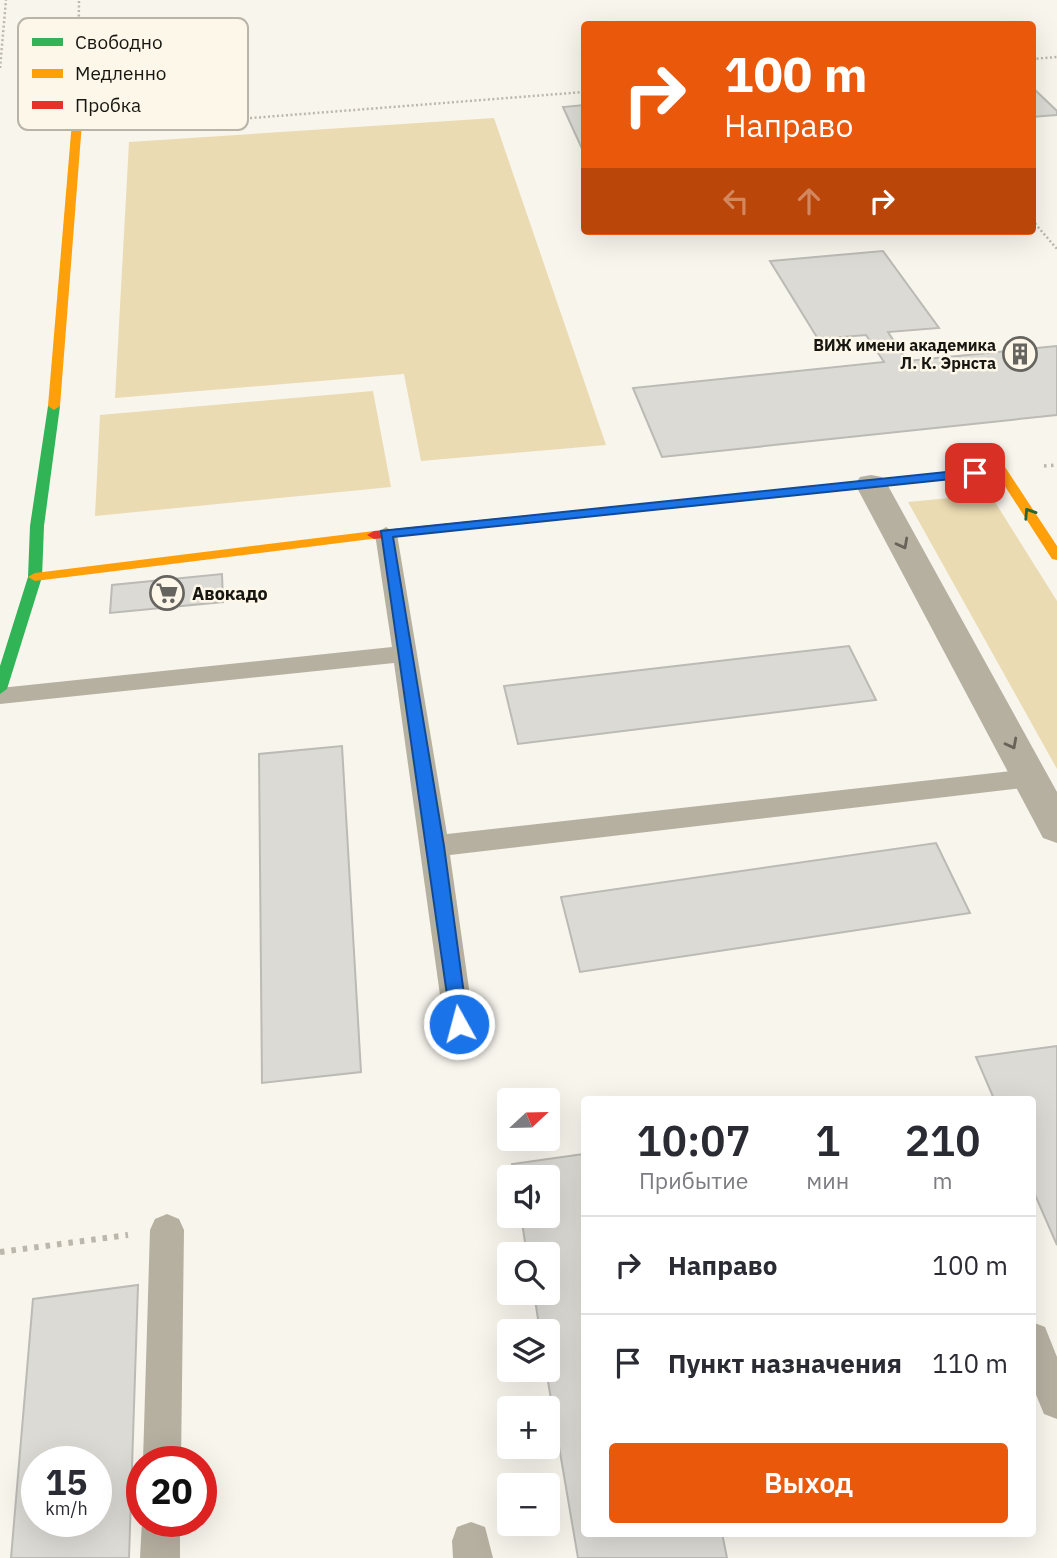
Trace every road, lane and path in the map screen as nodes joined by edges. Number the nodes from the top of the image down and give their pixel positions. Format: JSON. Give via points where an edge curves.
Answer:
{"nodes":[{"id":1,"x":6,"y":0,"type":"edge"},
{"id":2,"x":79,"y":0,"type":"edge"},
{"id":3,"x":79,"y":18,"type":"edge"},
{"id":4,"x":1057,"y":57,"type":"edge"},
{"id":5,"x":1036,"y":59,"type":"edge"},
{"id":6,"x":0,"y":68,"type":"edge"},
{"id":7,"x":581,"y":92,"type":"edge"},
{"id":8,"x":248,"y":119,"type":"edge"},
{"id":9,"x":102,"y":130,"type":"edge"},
{"id":10,"x":77,"y":132,"type":"joint"},
{"id":11,"x":1036,"y":224,"type":"edge"},
{"id":12,"x":1057,"y":249,"type":"edge"},
{"id":13,"x":871,"y":484,"type":"junction"},
{"id":14,"x":386,"y":534,"type":"junction"},
{"id":15,"x":1057,"y":556,"type":"edge"},
{"id":16,"x":35,"y":577,"type":"junction"},
{"id":17,"x":405,"y":654,"type":"junction"},
{"id":18,"x":0,"y":689,"type":"edge"},
{"id":19,"x":0,"y":696,"type":"edge"},
{"id":20,"x":1030,"y":778,"type":"junction"},
{"id":21,"x":1057,"y":828,"type":"edge"},
{"id":22,"x":435,"y":846,"type":"junction"},
{"id":23,"x":459,"y":1024,"type":"dead end"},
{"id":24,"x":167,"y":1230,"type":"joint"},
{"id":25,"x":0,"y":1252,"type":"edge"},
{"id":26,"x":1036,"y":1349,"type":"edge"},
{"id":27,"x":1057,"y":1401,"type":"edge"},
{"id":28,"x":162,"y":1446,"type":"edge"},
{"id":29,"x":161,"y":1537,"type":"edge"},
{"id":30,"x":160,"y":1558,"type":"edge"}],
"edges":[{"from":1,"to":6,"type":"path"},
{"from":2,"to":3,"type":"path"},
{"from":4,"to":5,"type":"path"},
{"from":7,"to":8,"type":"path"},
{"from":9,"to":10,"type":"path"},
{"from":10,"to":16,"type":"street","via":[[58,379],[37,526]]},
{"from":11,"to":12,"type":"path"},
{"from":13,"to":14,"type":"street"},
{"from":15,"to":13,"type":"street","one_way":true,"via":[[1001,471]]},
{"from":13,"to":20,"type":"street","one_way":true},
{"from":14,"to":16,"type":"street"},
{"from":14,"to":17,"type":"lane"},
{"from":16,"to":18,"type":"street"},
{"from":17,"to":19,"type":"lane"},
{"from":17,"to":22,"type":"lane"},
{"from":20,"to":21,"type":"street"},
{"from":20,"to":22,"type":"lane"},
{"from":22,"to":23,"type":"lane"},
{"from":24,"to":25,"type":"path"},
{"from":24,"to":28,"type":"lane"},
{"from":26,"to":27,"type":"lane"},
{"from":29,"to":30,"type":"lane"}]}
